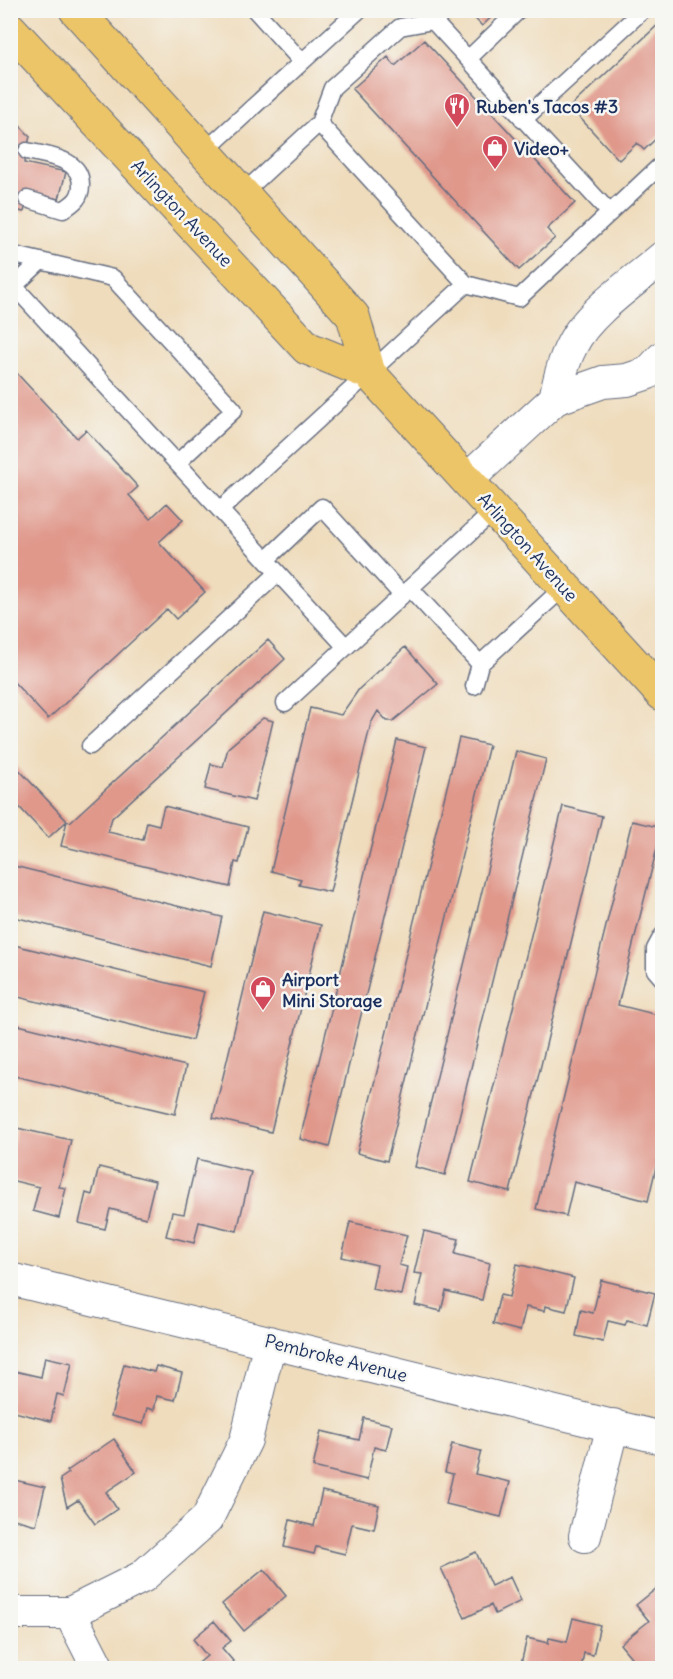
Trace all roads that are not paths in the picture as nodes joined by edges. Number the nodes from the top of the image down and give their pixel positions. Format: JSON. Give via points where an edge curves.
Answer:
{"nodes":[{"id":1,"x":76,"y":10,"type":"edge"},
{"id":2,"x":255,"y":10,"type":"edge"},
{"id":3,"x":359,"y":10,"type":"edge"},
{"id":4,"x":519,"y":10,"type":"edge"},
{"id":5,"x":643,"y":10,"type":"edge"},
{"id":6,"x":10,"y":29,"type":"edge"},
{"id":7,"x":468,"y":59,"type":"junction"},
{"id":8,"x":302,"y":62,"type":"junction"},
{"id":9,"x":524,"y":120,"type":"junction"},
{"id":10,"x":319,"y":123,"type":"junction"},
{"id":11,"x":27,"y":151,"type":"dead end"},
{"id":12,"x":204,"y":152,"type":"junction"},
{"id":13,"x":663,"y":164,"type":"edge"},
{"id":14,"x":242,"y":194,"type":"junction"},
{"id":15,"x":27,"y":200,"type":"dead end"},
{"id":16,"x":610,"y":213,"type":"junction"},
{"id":17,"x":10,"y":254,"type":"edge"},
{"id":18,"x":663,"y":258,"type":"edge"},
{"id":19,"x":41,"y":261,"type":"junction"},
{"id":20,"x":466,"y":284,"type":"junction"},
{"id":21,"x":12,"y":288,"type":"edge"},
{"id":22,"x":663,"y":358,"type":"edge"},
{"id":23,"x":369,"y":373,"type":"junction"},
{"id":24,"x":555,"y":399,"type":"junction"},
{"id":25,"x":177,"y":463,"type":"junction"},
{"id":26,"x":467,"y":480,"type":"junction"},
{"id":27,"x":220,"y":510,"type":"junction"},
{"id":28,"x":495,"y":510,"type":"junction"},
{"id":29,"x":266,"y":560,"type":"junction"},
{"id":30,"x":278,"y":573,"type":"junction"},
{"id":31,"x":564,"y":587,"type":"junction"},
{"id":32,"x":406,"y":592,"type":"junction"},
{"id":33,"x":346,"y":647,"type":"junction"},
{"id":34,"x":480,"y":664,"type":"junction"},
{"id":35,"x":474,"y":686,"type":"dead end"},
{"id":36,"x":663,"y":694,"type":"edge"},
{"id":37,"x":285,"y":703,"type":"dead end"},
{"id":38,"x":90,"y":746,"type":"dead end"},
{"id":39,"x":663,"y":936,"type":"edge"},
{"id":40,"x":663,"y":978,"type":"edge"},
{"id":41,"x":10,"y":1279,"type":"edge"},
{"id":42,"x":270,"y":1342,"type":"junction"},
{"id":43,"x":613,"y":1425,"type":"junction"},
{"id":44,"x":663,"y":1438,"type":"edge"},
{"id":45,"x":585,"y":1536,"type":"dead end"},
{"id":46,"x":10,"y":1613,"type":"edge"},
{"id":47,"x":70,"y":1613,"type":"junction"},
{"id":48,"x":98,"y":1668,"type":"edge"}],
"edges":[{"from":1,"to":12,"type":"main road","name":"Arlington Avenue"},
{"from":2,"to":8,"type":"lane"},
{"from":3,"to":8,"type":"lane"},
{"from":4,"to":7,"type":"lane"},
{"from":5,"to":9,"type":"lane"},
{"from":6,"to":23,"type":"main road","name":"Arlington Avenue","via":[[307,348]]},
{"from":7,"to":9,"type":"lane"},
{"from":7,"to":10,"type":"lane","via":[[433,21],[400,27],[332,88]]},
{"from":8,"to":12,"type":"lane"},
{"from":9,"to":16,"type":"lane"},
{"from":10,"to":14,"type":"lane"},
{"from":10,"to":20,"type":"lane"},
{"from":11,"to":15,"type":"lane","via":[[71,162],[81,175],[76,202],[63,210]]},
{"from":12,"to":14,"type":"main road","name":"Arlington Avenue"},
{"from":13,"to":16,"type":"lane"},
{"from":14,"to":23,"type":"main road","name":"Arlington Avenue","via":[[353,316]]},
{"from":16,"to":20,"type":"lane","via":[[519,298]]},
{"from":17,"to":19,"type":"lane"},
{"from":18,"to":24,"type":"street","via":[[583,327],[572,343]]},
{"from":19,"to":21,"type":"lane"},
{"from":19,"to":25,"type":"lane","via":[[113,278],[234,410]]},
{"from":20,"to":23,"type":"lane"},
{"from":21,"to":25,"type":"lane"},
{"from":22,"to":24,"type":"street","via":[[648,373],[603,382]]},
{"from":23,"to":26,"type":"main road","name":"Arlington Avenue"},
{"from":23,"to":27,"type":"lane"},
{"from":24,"to":26,"type":"street"},
{"from":25,"to":27,"type":"lane"},
{"from":26,"to":28,"type":"main road","name":"Arlington Avenue"},
{"from":27,"to":29,"type":"lane"},
{"from":28,"to":31,"type":"main road","name":"Arlington Avenue"},
{"from":28,"to":32,"type":"lane"},
{"from":29,"to":30,"type":"lane"},
{"from":29,"to":32,"type":"lane","via":[[322,507]]},
{"from":30,"to":33,"type":"lane"},
{"from":30,"to":38,"type":"lane"},
{"from":31,"to":34,"type":"lane"},
{"from":31,"to":36,"type":"main road","name":"Arlington Avenue"},
{"from":32,"to":33,"type":"lane"},
{"from":32,"to":34,"type":"lane"},
{"from":33,"to":37,"type":"lane"},
{"from":34,"to":35,"type":"lane"},
{"from":39,"to":40,"type":"lane","via":[[655,950],[655,970]]},
{"from":41,"to":42,"type":"street","name":"Pembroke Avenue"},
{"from":42,"to":43,"type":"street","name":"Pembroke Avenue"},
{"from":42,"to":47,"type":"street","via":[[246,1440],[207,1519],[142,1577]]},
{"from":43,"to":44,"type":"street","name":"Pembroke Avenue"},
{"from":43,"to":45,"type":"street"},
{"from":46,"to":47,"type":"street"},
{"from":47,"to":48,"type":"street"}]}
